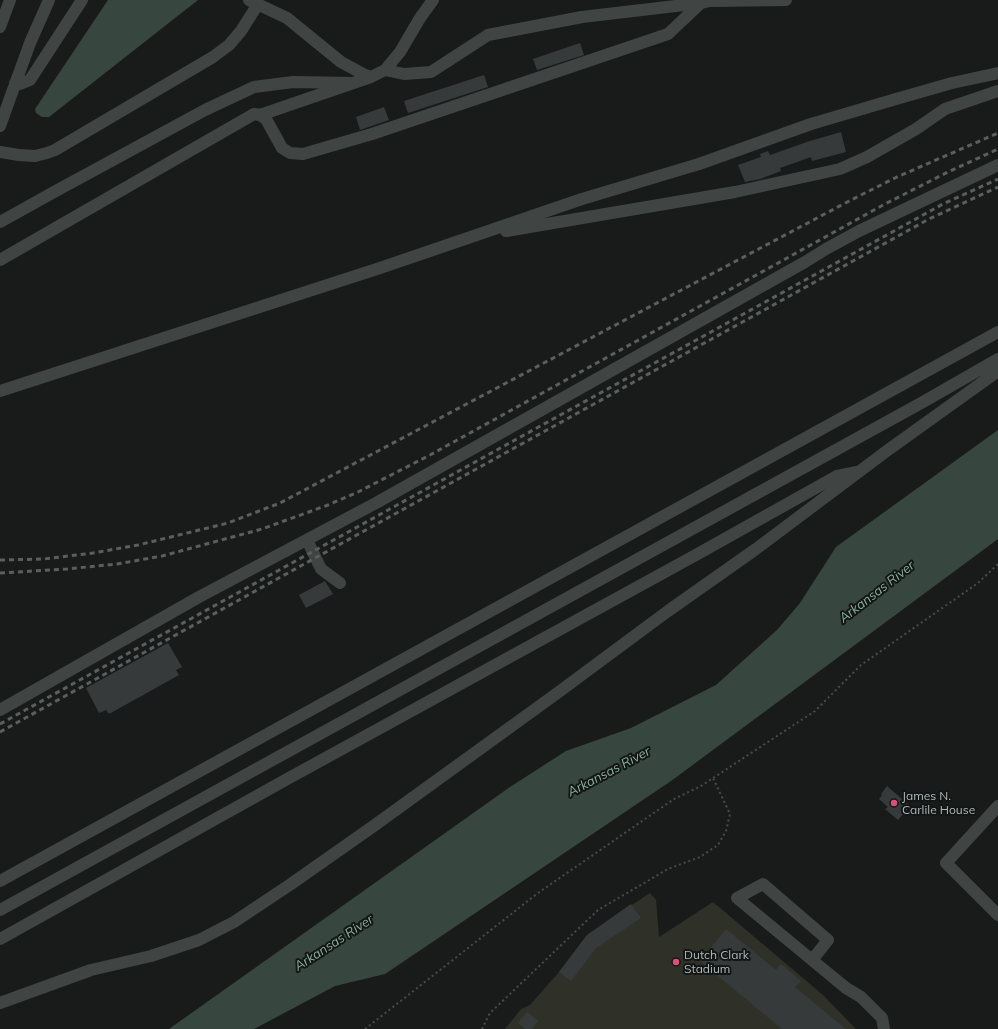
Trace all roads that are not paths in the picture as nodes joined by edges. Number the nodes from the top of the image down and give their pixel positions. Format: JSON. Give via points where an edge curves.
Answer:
{"nodes":[{"id":1,"x":10,"y":0,"type":"edge"},
{"id":2,"x":49,"y":0,"type":"edge"},
{"id":3,"x":82,"y":0,"type":"edge"},
{"id":4,"x":433,"y":0,"type":"edge"},
{"id":5,"x":786,"y":0,"type":"edge"},
{"id":6,"x":254,"y":2,"type":"edge"},
{"id":7,"x":701,"y":3,"type":"junction"},
{"id":8,"x":0,"y":26,"type":"edge"},
{"id":9,"x":385,"y":70,"type":"junction"},
{"id":10,"x":998,"y":73,"type":"edge"},
{"id":11,"x":371,"y":77,"type":"junction"},
{"id":12,"x":15,"y":83,"type":"junction"},
{"id":13,"x":353,"y":83,"type":"junction"},
{"id":14,"x":998,"y":91,"type":"edge"},
{"id":15,"x":260,"y":115,"type":"junction"},
{"id":16,"x":0,"y":126,"type":"edge"},
{"id":17,"x":0,"y":152,"type":"edge"},
{"id":18,"x":998,"y":165,"type":"edge"},
{"id":19,"x":0,"y":222,"type":"edge"},
{"id":20,"x":473,"y":236,"type":"junction"},
{"id":21,"x":0,"y":260,"type":"edge"},
{"id":22,"x":998,"y":332,"type":"edge"},
{"id":23,"x":998,"y":359,"type":"edge"},
{"id":24,"x":998,"y":371,"type":"edge"},
{"id":25,"x":0,"y":391,"type":"edge"},
{"id":26,"x":858,"y":472,"type":"junction"},
{"id":27,"x":307,"y":540,"type":"junction"},
{"id":28,"x":340,"y":583,"type":"dead end"},
{"id":29,"x":0,"y":710,"type":"edge"},
{"id":30,"x":998,"y":806,"type":"edge"},
{"id":31,"x":0,"y":881,"type":"edge"},
{"id":32,"x":0,"y":910,"type":"edge"},
{"id":33,"x":998,"y":914,"type":"edge"},
{"id":34,"x":0,"y":939,"type":"edge"},
{"id":35,"x":812,"y":960,"type":"junction"},
{"id":36,"x":0,"y":1003,"type":"edge"},
{"id":37,"x":884,"y":1029,"type":"edge"}],
"edges":[{"from":1,"to":8,"type":"street"},
{"from":2,"to":12,"type":"street"},
{"from":3,"to":12,"type":"street","via":[[30,80]]},
{"from":4,"to":9,"type":"street","via":[[400,52]]},
{"from":5,"to":7,"type":"street"},
{"from":6,"to":11,"type":"street","via":[[287,18],[341,62]]},
{"from":6,"to":17,"type":"street","via":[[241,31],[229,45],[213,57],[54,150],[35,156]]},
{"from":7,"to":9,"type":"street","via":[[582,17],[488,35],[431,72],[404,74]]},
{"from":7,"to":15,"type":"street","via":[[668,34],[372,134],[303,154],[290,153],[282,148],[266,119]]},
{"from":9,"to":11,"type":"street"},
{"from":10,"to":20,"type":"street","via":[[952,83],[811,124],[699,164],[582,199]]},
{"from":11,"to":13,"type":"street"},
{"from":12,"to":16,"type":"street"},
{"from":13,"to":15,"type":"street"},
{"from":13,"to":19,"type":"street","via":[[293,82],[254,87],[205,110]]},
{"from":14,"to":20,"type":"street","via":[[945,109],[916,129],[840,169],[735,192]]},
{"from":15,"to":21,"type":"street","via":[[254,114]]},
{"from":18,"to":27,"type":"street","via":[[859,231]]},
{"from":20,"to":25,"type":"street"},
{"from":22,"to":31,"type":"street"},
{"from":23,"to":32,"type":"street"},
{"from":24,"to":26,"type":"street"},
{"from":26,"to":34,"type":"street","via":[[837,476]]},
{"from":26,"to":36,"type":"street","via":[[375,825],[234,922],[199,940],[151,956],[90,970]]},
{"from":27,"to":28,"type":"street","via":[[321,569]]},
{"from":27,"to":29,"type":"street","via":[[199,597]]},
{"from":30,"to":33,"type":"street","via":[[946,863]]},
{"from":35,"to":35,"type":"street","via":[[760,917],[737,898],[763,884],[828,940]]},
{"from":35,"to":37,"type":"street","via":[[861,997],[882,1018]]}]}
